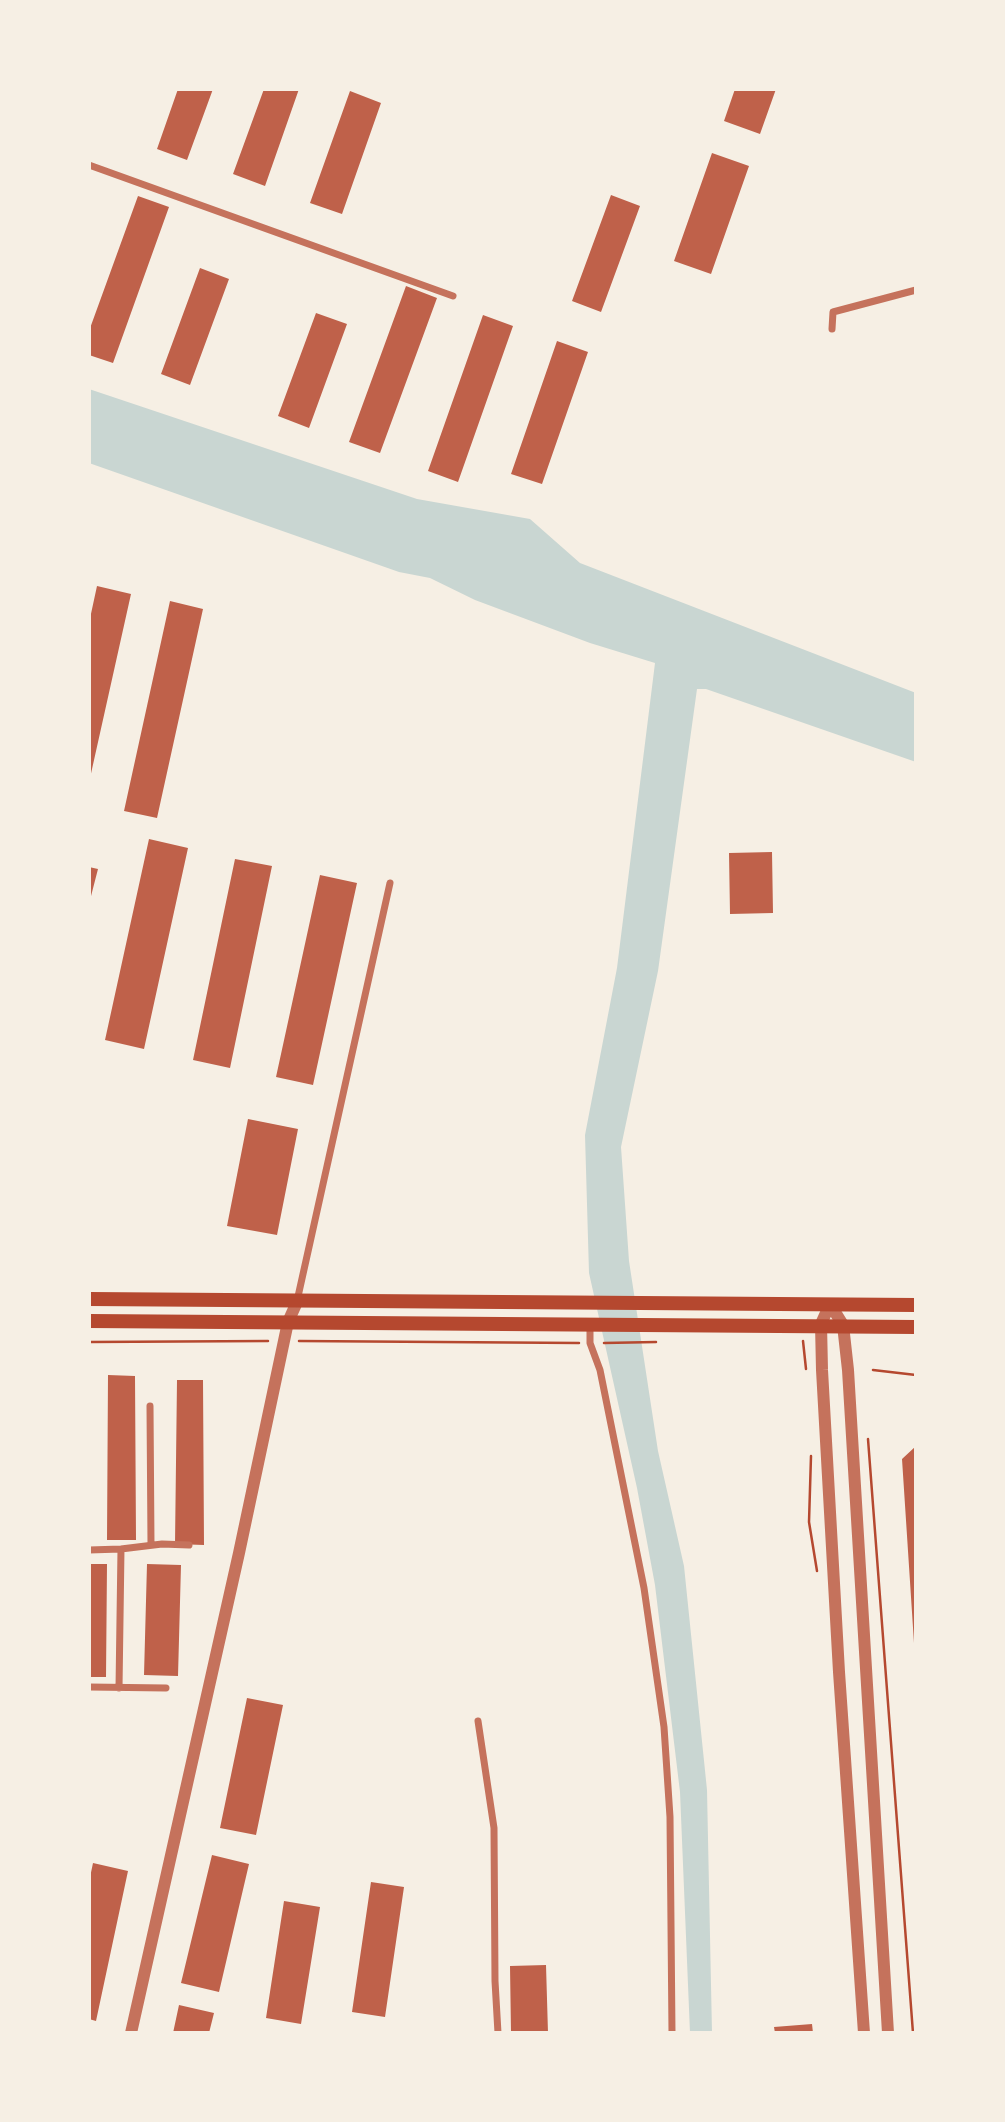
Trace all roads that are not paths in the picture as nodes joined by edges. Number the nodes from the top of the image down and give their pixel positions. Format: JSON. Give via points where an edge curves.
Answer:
{"nodes":[{"id":1,"x":89,"y":165,"type":"edge"},
{"id":2,"x":916,"y":290,"type":"edge"},
{"id":3,"x":453,"y":296,"type":"dead end"},
{"id":4,"x":832,"y":329,"type":"dead end"},
{"id":5,"x":390,"y":883,"type":"dead end"},
{"id":6,"x":89,"y":1299,"type":"edge"},
{"id":7,"x":297,"y":1302,"type":"junction"},
{"id":8,"x":830,"y":1304,"type":"junction"},
{"id":9,"x":916,"y":1305,"type":"edge"},
{"id":10,"x":89,"y":1321,"type":"edge"},
{"id":11,"x":288,"y":1322,"type":"junction"},
{"id":12,"x":821,"y":1324,"type":"junction"},
{"id":13,"x":590,"y":1325,"type":"junction"},
{"id":14,"x":843,"y":1325,"type":"junction"},
{"id":15,"x":916,"y":1327,"type":"edge"},
{"id":16,"x":150,"y":1406,"type":"dead end"},
{"id":17,"x":151,"y":1545,"type":"junction"},
{"id":18,"x":189,"y":1545,"type":"dead end"},
{"id":19,"x":121,"y":1549,"type":"junction"},
{"id":20,"x":89,"y":1550,"type":"edge"},
{"id":21,"x":89,"y":1687,"type":"edge"},
{"id":22,"x":119,"y":1688,"type":"junction"},
{"id":23,"x":166,"y":1688,"type":"dead end"},
{"id":24,"x":478,"y":1721,"type":"dead end"},
{"id":25,"x":861,"y":1982,"type":"junction"},
{"id":26,"x":884,"y":1982,"type":"junction"},
{"id":27,"x":131,"y":2033,"type":"edge"},
{"id":28,"x":498,"y":2033,"type":"edge"},
{"id":29,"x":671,"y":2033,"type":"edge"},
{"id":30,"x":864,"y":2033,"type":"edge"},
{"id":31,"x":888,"y":2033,"type":"edge"}],
"edges":[{"from":1,"to":3,"type":"street"},
{"from":2,"to":4,"type":"street","via":[[834,312]]},
{"from":5,"to":7,"type":"street"},
{"from":6,"to":7,"type":"main road"},
{"from":7,"to":8,"type":"main road"},
{"from":7,"to":11,"type":"street"},
{"from":8,"to":9,"type":"main road"},
{"from":8,"to":12,"type":"street"},
{"from":8,"to":14,"type":"street"},
{"from":10,"to":11,"type":"main road"},
{"from":11,"to":13,"type":"main road"},
{"from":11,"to":27,"type":"street"},
{"from":12,"to":13,"type":"main road"},
{"from":12,"to":14,"type":"main road"},
{"from":12,"to":25,"type":"street"},
{"from":13,"to":29,"type":"street","via":[[590,1343],[600,1370],[644,1588],[664,1727],[670,1816]]},
{"from":14,"to":15,"type":"main road"},
{"from":14,"to":26,"type":"street"},
{"from":16,"to":17,"type":"street"},
{"from":17,"to":18,"type":"street"},
{"from":17,"to":19,"type":"street"},
{"from":19,"to":20,"type":"street"},
{"from":19,"to":22,"type":"street"},
{"from":21,"to":22,"type":"street"},
{"from":22,"to":23,"type":"street"},
{"from":24,"to":28,"type":"street","via":[[494,1828]]},
{"from":25,"to":26,"type":"street"},
{"from":25,"to":30,"type":"street"},
{"from":26,"to":31,"type":"street"}]}
